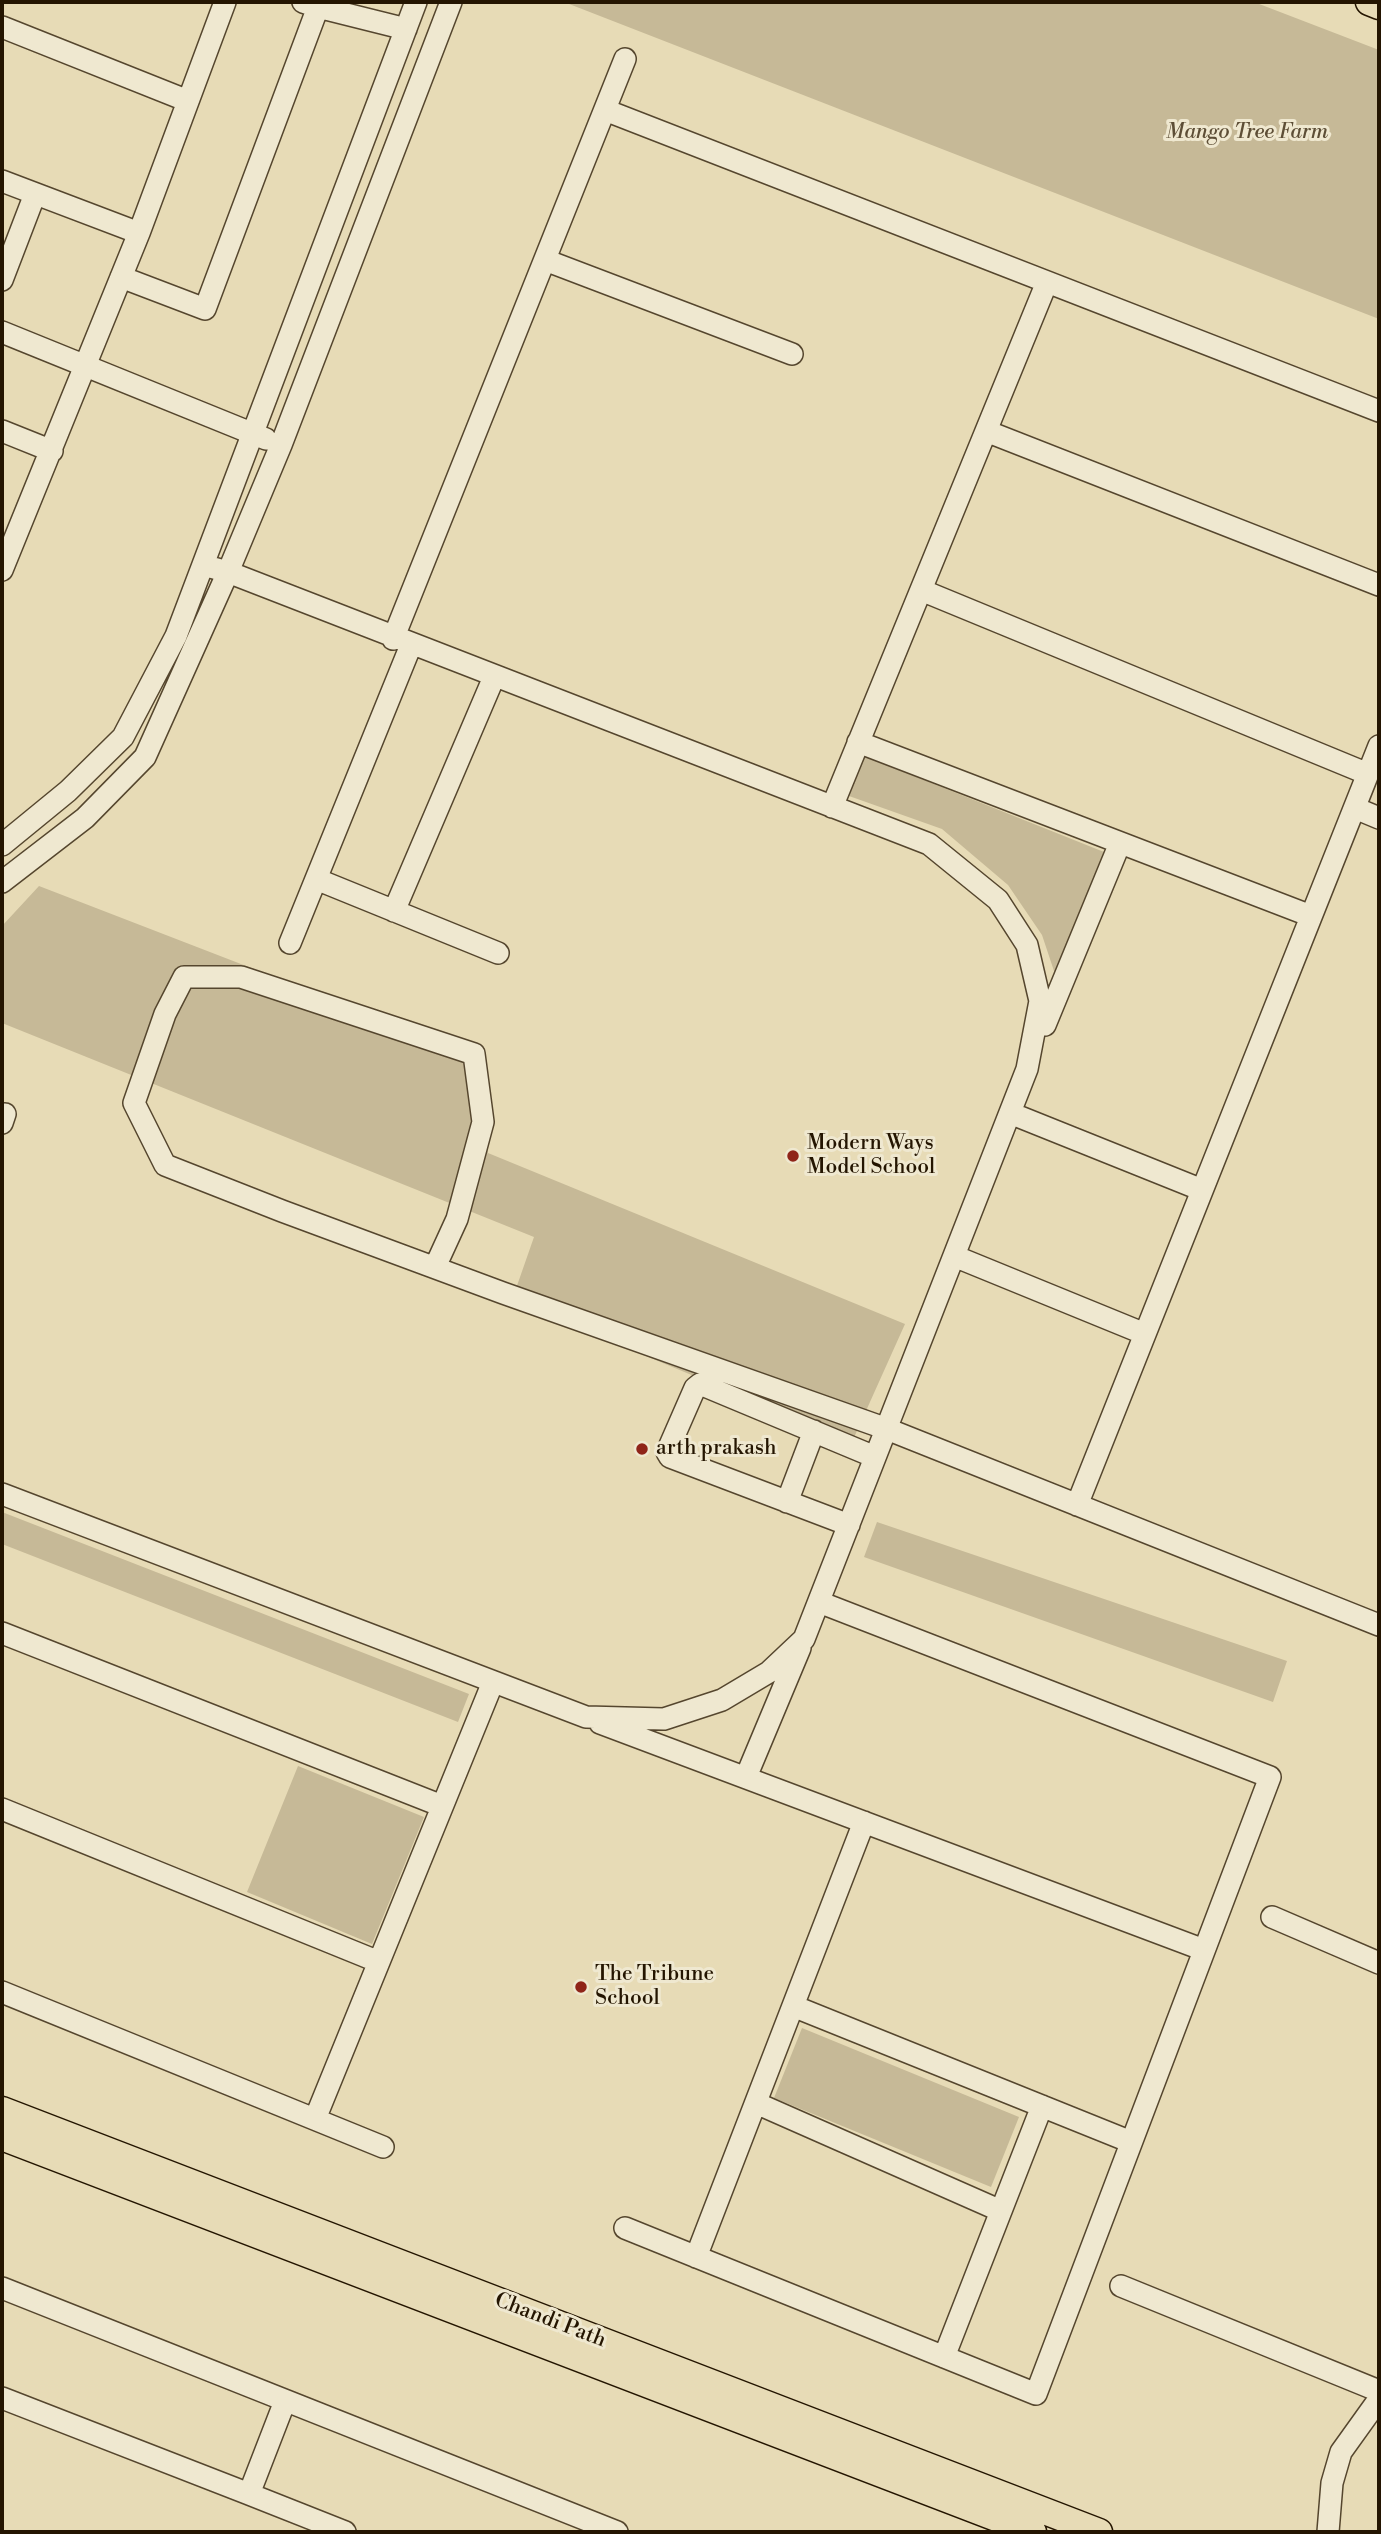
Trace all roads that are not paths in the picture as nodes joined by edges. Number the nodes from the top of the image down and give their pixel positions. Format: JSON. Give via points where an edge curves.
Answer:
{"nodes":[{"id":1,"x":225,"y":2,"type":"edge"},
{"id":2,"x":416,"y":2,"type":"edge"},
{"id":3,"x":451,"y":2,"type":"edge"},
{"id":4,"x":1369,"y":2,"type":"edge"},
{"id":5,"x":311,"y":4,"type":"edge"},
{"id":6,"x":1379,"y":6,"type":"edge"},
{"id":7,"x":2,"y":27,"type":"edge"},
{"id":8,"x":406,"y":29,"type":"junction"},
{"id":9,"x":625,"y":59,"type":"dead end"},
{"id":10,"x":188,"y":101,"type":"junction"},
{"id":11,"x":604,"y":110,"type":"junction"},
{"id":12,"x":2,"y":181,"type":"edge"},
{"id":13,"x":36,"y":194,"type":"junction"},
{"id":14,"x":139,"y":233,"type":"junction"},
{"id":15,"x":545,"y":260,"type":"junction"},
{"id":16,"x":121,"y":277,"type":"junction"},
{"id":17,"x":2,"y":280,"type":"edge"},
{"id":18,"x":1047,"y":282,"type":"junction"},
{"id":19,"x":2,"y":332,"type":"edge"},
{"id":20,"x":792,"y":354,"type":"dead end"},
{"id":21,"x":86,"y":366,"type":"junction"},
{"id":22,"x":1379,"y":411,"type":"edge"},
{"id":23,"x":2,"y":431,"type":"edge"},
{"id":24,"x":986,"y":431,"type":"junction"},
{"id":25,"x":253,"y":434,"type":"junction"},
{"id":26,"x":281,"y":445,"type":"junction"},
{"id":27,"x":52,"y":451,"type":"junction"},
{"id":28,"x":203,"y":565,"type":"junction"},
{"id":29,"x":2,"y":566,"type":"edge"},
{"id":30,"x":228,"y":572,"type":"junction"},
{"id":31,"x":1379,"y":585,"type":"edge"},
{"id":32,"x":921,"y":590,"type":"junction"},
{"id":33,"x":402,"y":642,"type":"junction"},
{"id":34,"x":494,"y":677,"type":"junction"},
{"id":35,"x":858,"y":742,"type":"junction"},
{"id":36,"x":1379,"y":746,"type":"edge"},
{"id":37,"x":1368,"y":774,"type":"junction"},
{"id":38,"x":832,"y":807,"type":"junction"},
{"id":39,"x":1355,"y":808,"type":"junction"},
{"id":40,"x":1379,"y":818,"type":"edge"},
{"id":41,"x":1120,"y":842,"type":"junction"},
{"id":42,"x":2,"y":845,"type":"edge"},
{"id":43,"x":316,"y":880,"type":"junction"},
{"id":44,"x":2,"y":882,"type":"edge"},
{"id":45,"x":394,"y":911,"type":"junction"},
{"id":46,"x":1311,"y":916,"type":"junction"},
{"id":47,"x":290,"y":943,"type":"dead end"},
{"id":48,"x":498,"y":953,"type":"dead end"},
{"id":49,"x":1027,"y":1069,"type":"junction"},
{"id":50,"x":1010,"y":1114,"type":"junction"},
{"id":51,"x":1202,"y":1191,"type":"junction"},
{"id":52,"x":954,"y":1256,"type":"junction"},
{"id":53,"x":435,"y":1267,"type":"junction"},
{"id":54,"x":1145,"y":1334,"type":"junction"},
{"id":55,"x":887,"y":1429,"type":"junction"},
{"id":56,"x":814,"y":1432,"type":"junction"},
{"id":57,"x":875,"y":1457,"type":"junction"},
{"id":58,"x":2,"y":1494,"type":"edge"},
{"id":59,"x":787,"y":1502,"type":"junction"},
{"id":60,"x":1077,"y":1505,"type":"junction"},
{"id":61,"x":849,"y":1525,"type":"junction"},
{"id":62,"x":819,"y":1602,"type":"junction"},
{"id":63,"x":1379,"y":1625,"type":"edge"},
{"id":64,"x":2,"y":1633,"type":"edge"},
{"id":65,"x":804,"y":1639,"type":"junction"},
{"id":66,"x":493,"y":1682,"type":"junction"},
{"id":67,"x":586,"y":1717,"type":"junction"},
{"id":68,"x":746,"y":1777,"type":"junction"},
{"id":69,"x":442,"y":1806,"type":"junction"},
{"id":70,"x":2,"y":1810,"type":"edge"},
{"id":71,"x":864,"y":1822,"type":"junction"},
{"id":72,"x":1272,"y":1917,"type":"dead end"},
{"id":73,"x":1204,"y":1950,"type":"junction"},
{"id":74,"x":379,"y":1962,"type":"junction"},
{"id":75,"x":1379,"y":1963,"type":"edge"},
{"id":76,"x":2,"y":1992,"type":"edge"},
{"id":77,"x":793,"y":2006,"type":"junction"},
{"id":78,"x":756,"y":2103,"type":"junction"},
{"id":79,"x":1042,"y":2106,"type":"junction"},
{"id":80,"x":2,"y":2110,"type":"edge"},
{"id":81,"x":316,"y":2119,"type":"junction"},
{"id":82,"x":2,"y":2137,"type":"edge"},
{"id":83,"x":1131,"y":2142,"type":"junction"},
{"id":84,"x":383,"y":2147,"type":"dead end"},
{"id":85,"x":1001,"y":2211,"type":"junction"},
{"id":86,"x":625,"y":2228,"type":"dead end"},
{"id":87,"x":696,"y":2257,"type":"junction"},
{"id":88,"x":1121,"y":2286,"type":"dead end"},
{"id":89,"x":2,"y":2288,"type":"edge"},
{"id":90,"x":944,"y":2357,"type":"junction"},
{"id":91,"x":1379,"y":2391,"type":"edge"},
{"id":92,"x":2,"y":2398,"type":"edge"},
{"id":93,"x":1379,"y":2399,"type":"edge"},
{"id":94,"x":285,"y":2401,"type":"junction"},
{"id":95,"x":249,"y":2494,"type":"junction"},
{"id":96,"x":565,"y":2523,"type":"edge"},
{"id":97,"x":345,"y":2532,"type":"edge"},
{"id":98,"x":617,"y":2532,"type":"edge"},
{"id":99,"x":1033,"y":2532,"type":"edge"},
{"id":100,"x":1099,"y":2532,"type":"edge"},
{"id":101,"x":1328,"y":2532,"type":"edge"}],
"edges":[{"from":1,"to":10,"type":"street"},
{"from":2,"to":8,"type":"street"},
{"from":3,"to":26,"type":"street"},
{"from":4,"to":6,"type":"main road"},
{"from":5,"to":8,"type":"street"},
{"from":5,"to":16,"type":"street","via":[[205,309]]},
{"from":7,"to":10,"type":"street"},
{"from":8,"to":25,"type":"street"},
{"from":9,"to":11,"type":"street"},
{"from":10,"to":14,"type":"street"},
{"from":11,"to":15,"type":"street"},
{"from":11,"to":18,"type":"street"},
{"from":12,"to":13,"type":"street"},
{"from":13,"to":14,"type":"street"},
{"from":13,"to":17,"type":"street"},
{"from":14,"to":16,"type":"street"},
{"from":15,"to":20,"type":"street"},
{"from":15,"to":33,"type":"street"},
{"from":16,"to":21,"type":"street"},
{"from":18,"to":22,"type":"street"},
{"from":18,"to":24,"type":"street"},
{"from":19,"to":21,"type":"street"},
{"from":21,"to":25,"type":"street"},
{"from":21,"to":27,"type":"street"},
{"from":23,"to":27,"type":"street"},
{"from":24,"to":31,"type":"street"},
{"from":24,"to":32,"type":"street"},
{"from":25,"to":26,"type":"street"},
{"from":25,"to":28,"type":"street"},
{"from":26,"to":30,"type":"street"},
{"from":27,"to":29,"type":"street"},
{"from":28,"to":30,"type":"street"},
{"from":28,"to":42,"type":"street","via":[[176,636],[123,737],[68,791]]},
{"from":30,"to":33,"type":"street"},
{"from":30,"to":44,"type":"street","via":[[145,757],[85,818]]},
{"from":32,"to":35,"type":"street"},
{"from":32,"to":37,"type":"street"},
{"from":33,"to":34,"type":"street"},
{"from":33,"to":43,"type":"street"},
{"from":34,"to":38,"type":"street"},
{"from":34,"to":45,"type":"street"},
{"from":35,"to":38,"type":"street"},
{"from":35,"to":41,"type":"street"},
{"from":36,"to":37,"type":"street"},
{"from":37,"to":39,"type":"street"},
{"from":38,"to":49,"type":"street","via":[[929,844],[998,900],[1027,945],[1041,1001]]},
{"from":39,"to":40,"type":"street"},
{"from":39,"to":46,"type":"street"},
{"from":41,"to":46,"type":"street"},
{"from":41,"to":49,"type":"street"},
{"from":43,"to":45,"type":"street"},
{"from":43,"to":47,"type":"street"},
{"from":45,"to":48,"type":"street"},
{"from":46,"to":51,"type":"street"},
{"from":49,"to":50,"type":"street"},
{"from":50,"to":51,"type":"street"},
{"from":50,"to":52,"type":"street"},
{"from":51,"to":54,"type":"street"},
{"from":52,"to":54,"type":"street"},
{"from":52,"to":55,"type":"street"},
{"from":53,"to":53,"type":"street","via":[[164,1164],[134,1103],[165,1014],[184,977],[241,977],[474,1054],[483,1122],[457,1219]]},
{"from":53,"to":55,"type":"street"},
{"from":54,"to":60,"type":"street"},
{"from":55,"to":57,"type":"street"},
{"from":55,"to":60,"type":"street"},
{"from":56,"to":57,"type":"street"},
{"from":56,"to":59,"type":"street"},
{"from":56,"to":59,"type":"street","via":[[700,1384],[667,1452]]},
{"from":57,"to":61,"type":"street"},
{"from":58,"to":66,"type":"street"},
{"from":59,"to":61,"type":"street"},
{"from":60,"to":63,"type":"street"},
{"from":61,"to":62,"type":"street"},
{"from":62,"to":65,"type":"street"},
{"from":62,"to":73,"type":"street","via":[[1269,1777]]},
{"from":64,"to":69,"type":"street"},
{"from":65,"to":67,"type":"street","via":[[769,1672],[722,1700],[664,1718]]},
{"from":65,"to":68,"type":"street"},
{"from":66,"to":67,"type":"street"},
{"from":66,"to":69,"type":"street"},
{"from":67,"to":68,"type":"street"},
{"from":68,"to":71,"type":"street"},
{"from":69,"to":74,"type":"street"},
{"from":70,"to":74,"type":"street"},
{"from":71,"to":73,"type":"street"},
{"from":71,"to":77,"type":"street"},
{"from":72,"to":75,"type":"street"},
{"from":73,"to":83,"type":"street"},
{"from":74,"to":81,"type":"street"},
{"from":76,"to":81,"type":"street"},
{"from":77,"to":78,"type":"street"},
{"from":77,"to":79,"type":"street"},
{"from":78,"to":85,"type":"street"},
{"from":78,"to":87,"type":"street"},
{"from":79,"to":83,"type":"street"},
{"from":79,"to":85,"type":"street"},
{"from":80,"to":100,"type":"main road","name":"Chandi Path"},
{"from":81,"to":84,"type":"street"},
{"from":82,"to":99,"type":"main road","name":"Chandi Path"},
{"from":83,"to":90,"type":"street","via":[[1036,2394]]},
{"from":85,"to":90,"type":"street"},
{"from":86,"to":87,"type":"street"},
{"from":87,"to":90,"type":"street"},
{"from":88,"to":91,"type":"street"},
{"from":89,"to":94,"type":"street"},
{"from":92,"to":95,"type":"street"},
{"from":93,"to":101,"type":"street","via":[[1341,2452],[1332,2483]]},
{"from":94,"to":95,"type":"street"},
{"from":94,"to":96,"type":"street"},
{"from":95,"to":97,"type":"street"},
{"from":96,"to":98,"type":"street"}]}
